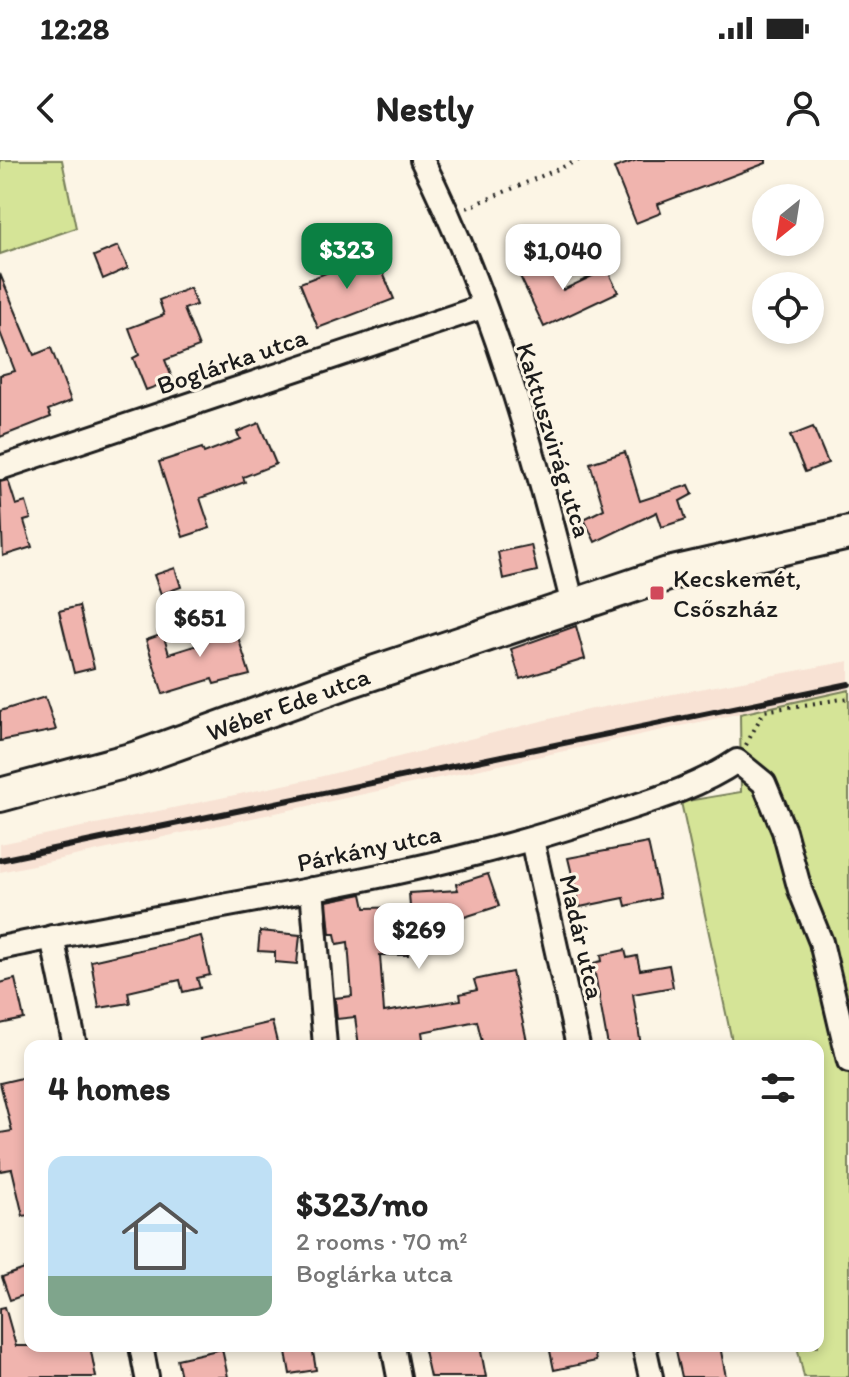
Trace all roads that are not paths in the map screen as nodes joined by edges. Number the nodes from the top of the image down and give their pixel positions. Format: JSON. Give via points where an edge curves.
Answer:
{"nodes":[{"id":1,"x":422,"y":160,"type":"edge"},
{"id":2,"x":482,"y":307,"type":"junction"},
{"id":3,"x":0,"y":468,"type":"edge"},
{"id":4,"x":849,"y":533,"type":"edge"},
{"id":5,"x":573,"y":605,"type":"junction"},
{"id":6,"x":0,"y":795,"type":"edge"},
{"id":7,"x":532,"y":840,"type":"junction"},
{"id":8,"x":312,"y":889,"type":"junction"},
{"id":9,"x":52,"y":937,"type":"junction"},
{"id":10,"x":0,"y":948,"type":"edge"},
{"id":11,"x":74,"y":1040,"type":"edge"},
{"id":12,"x":325,"y":1040,"type":"edge"},
{"id":13,"x":577,"y":1040,"type":"edge"},
{"id":14,"x":849,"y":1061,"type":"edge"},
{"id":15,"x":142,"y":1352,"type":"edge"},
{"id":16,"x":394,"y":1352,"type":"edge"},
{"id":17,"x":645,"y":1352,"type":"edge"},
{"id":18,"x":147,"y":1377,"type":"edge"},
{"id":19,"x":399,"y":1377,"type":"edge"},
{"id":20,"x":651,"y":1377,"type":"edge"}],
"edges":[{"from":1,"to":2,"type":"street","name":"Kaktuszvirág utca","via":[[450,215]]},
{"from":2,"to":3,"type":"street","name":"Boglárka utca"},
{"from":2,"to":5,"type":"street","name":"Kaktuszvirág utca","via":[[539,467]]},
{"from":4,"to":5,"type":"street","name":"Wéber Ede utca","via":[[681,571]]},
{"from":5,"to":6,"type":"street","name":"Wéber Ede utca","via":[[134,759]]},
{"from":7,"to":8,"type":"street","name":"Párkány utca"},
{"from":7,"to":13,"type":"street","name":"Madár utca"},
{"from":7,"to":14,"type":"street","name":"Párkány utca","via":[[705,783],[737,761],[764,783],[784,831],[821,942]]},
{"from":8,"to":9,"type":"street","name":"Párkány utca"},
{"from":8,"to":12,"type":"street"},
{"from":9,"to":10,"type":"street","name":"Párkány utca"},
{"from":9,"to":11,"type":"street"},
{"from":15,"to":18,"type":"street"},
{"from":16,"to":19,"type":"street"},
{"from":17,"to":20,"type":"street"}]}
